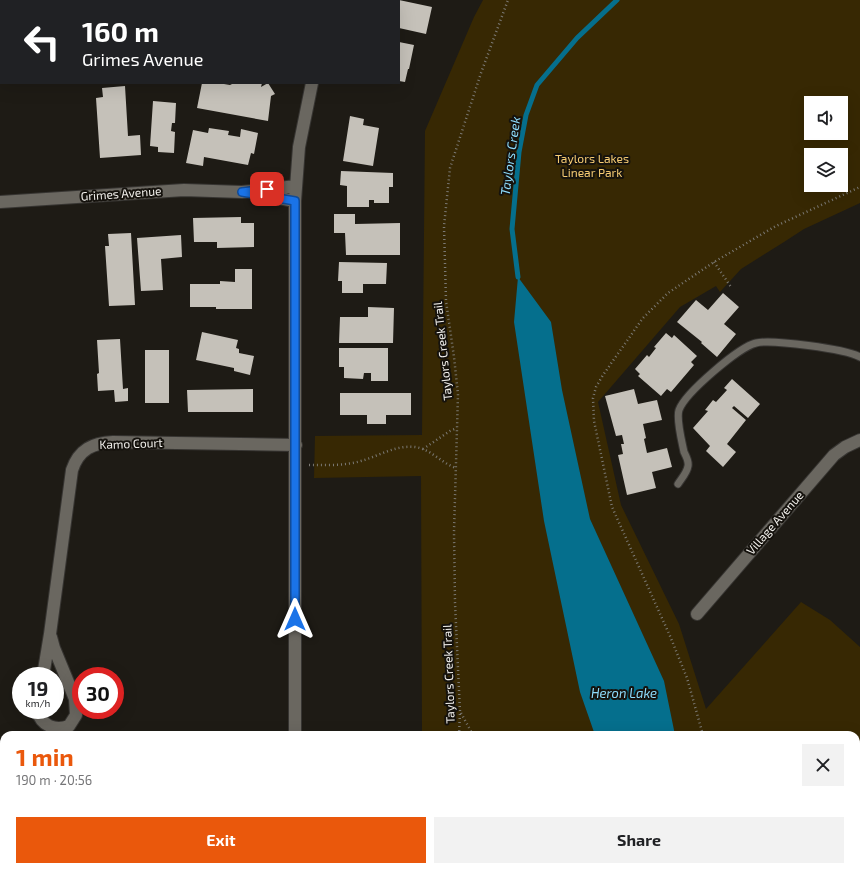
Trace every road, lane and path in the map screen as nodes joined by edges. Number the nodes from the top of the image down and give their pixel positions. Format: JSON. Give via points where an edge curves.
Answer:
{"nodes":[{"id":1,"x":508,"y":0,"type":"edge"},
{"id":2,"x":312,"y":84,"type":"edge"},
{"id":3,"x":296,"y":186,"type":"junction"},
{"id":4,"x":242,"y":192,"type":"junction"},
{"id":5,"x":295,"y":201,"type":"junction"},
{"id":6,"x":0,"y":202,"type":"edge"},
{"id":7,"x":714,"y":262,"type":"dead end"},
{"id":8,"x":731,"y":288,"type":"dead end"},
{"id":9,"x":860,"y":358,"type":"edge"},
{"id":10,"x":457,"y":428,"type":"junction"},
{"id":11,"x":860,"y":440,"type":"edge"},
{"id":12,"x":296,"y":445,"type":"junction"},
{"id":13,"x":423,"y":449,"type":"junction"},
{"id":14,"x":295,"y":465,"type":"junction"},
{"id":15,"x":456,"y":468,"type":"junction"},
{"id":16,"x":678,"y":484,"type":"dead end"},
{"id":17,"x":697,"y":614,"type":"dead end"},
{"id":18,"x":50,"y":634,"type":"junction"},
{"id":19,"x":44,"y":667,"type":"edge"},
{"id":20,"x":62,"y":667,"type":"edge"},
{"id":21,"x":64,"y":672,"type":"edge"},
{"id":22,"x":460,"y":712,"type":"junction"},
{"id":23,"x":40,"y":719,"type":"edge"},
{"id":24,"x":295,"y":731,"type":"edge"},
{"id":25,"x":459,"y":731,"type":"edge"},
{"id":26,"x":471,"y":731,"type":"edge"}],
"edges":[{"from":1,"to":10,"type":"path","name":"Taylors Creek Trail","via":[[450,168],[446,197],[446,301],[457,377]]},
{"from":2,"to":3,"type":"street","via":[[299,147]]},
{"from":3,"to":4,"type":"street","name":"Grimes Avenue"},
{"from":3,"to":5,"type":"street"},
{"from":4,"to":5,"type":"street","name":"Grimes Avenue"},
{"from":4,"to":6,"type":"street","name":"Grimes Avenue","via":[[184,190]]},
{"from":5,"to":12,"type":"street"},
{"from":7,"to":8,"type":"path"},
{"from":9,"to":16,"type":"lane","via":[[838,350],[774,342],[756,342],[742,349],[705,379],[679,409],[682,444],[689,464]]},
{"from":10,"to":13,"type":"path"},
{"from":10,"to":15,"type":"path","name":"Taylors Creek Trail"},
{"from":11,"to":17,"type":"street","name":"Village Avenue","via":[[834,455]]},
{"from":12,"to":14,"type":"street"},
{"from":12,"to":18,"type":"street","name":"Kamo Court","via":[[113,442],[92,445],[84,450],[75,461],[72,470]]},
{"from":13,"to":14,"type":"path","via":[[398,448],[350,464]]},
{"from":13,"to":15,"type":"path"},
{"from":14,"to":24,"type":"street"},
{"from":15,"to":22,"type":"path","name":"Taylors Creek Trail","via":[[454,587]]},
{"from":18,"to":19,"type":"street","name":"Kamo Court"},
{"from":18,"to":20,"type":"street"},
{"from":21,"to":23,"type":"street","via":[[75,699],[76,715],[69,726],[56,728],[43,723]]},
{"from":22,"to":25,"type":"path","name":"Taylors Creek Trail"},
{"from":22,"to":26,"type":"path"}]}
